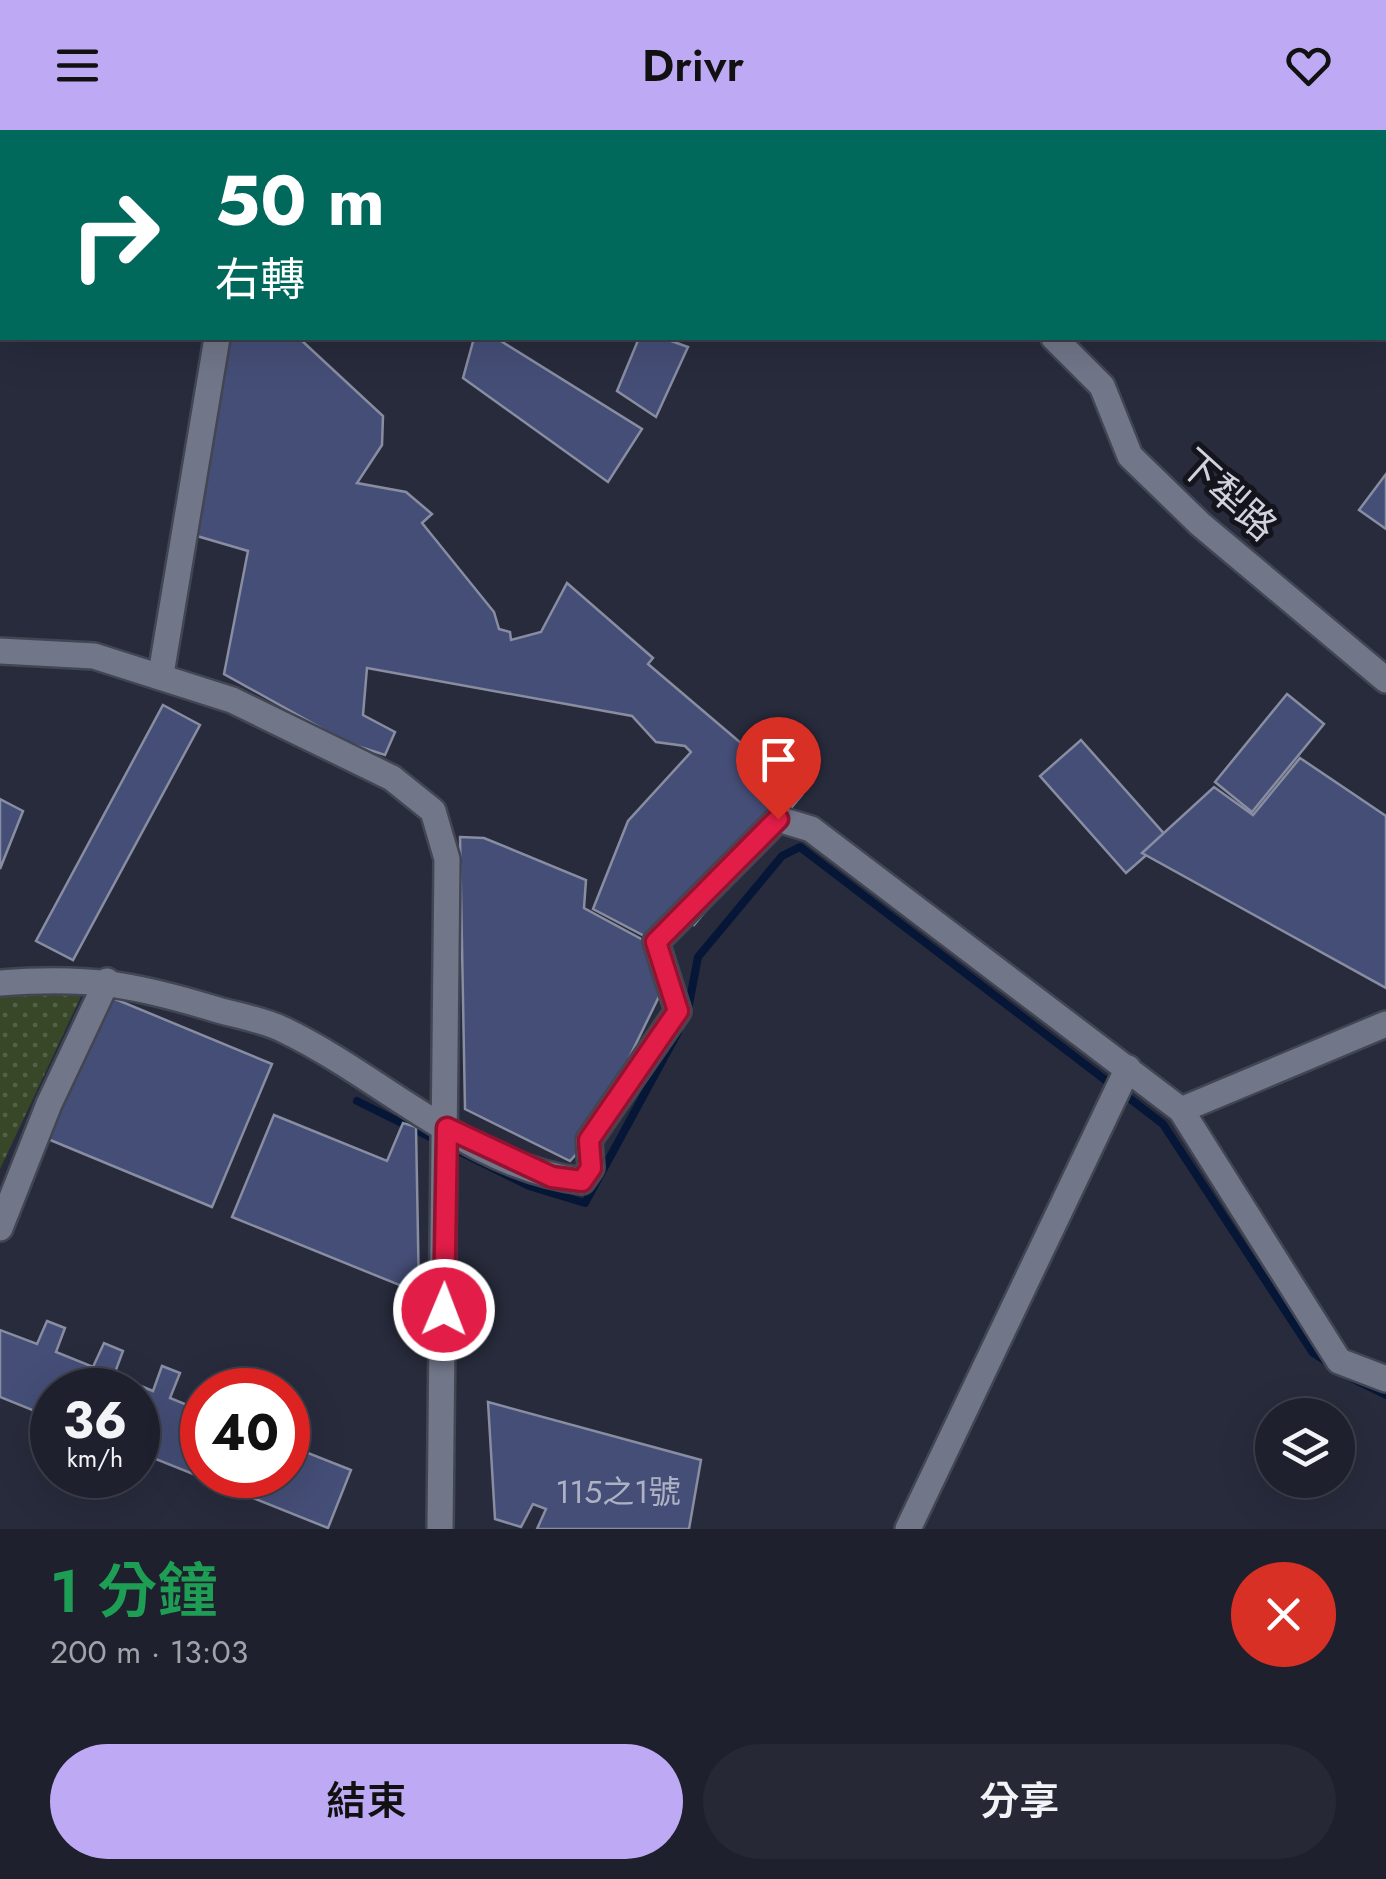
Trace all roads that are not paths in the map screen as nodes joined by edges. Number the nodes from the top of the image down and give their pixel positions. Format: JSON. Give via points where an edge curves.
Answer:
{"nodes":[{"id":1,"x":218,"y":340,"type":"edge"},
{"id":2,"x":1056,"y":340,"type":"edge"},
{"id":3,"x":0,"y":651,"type":"edge"},
{"id":4,"x":161,"y":674,"type":"junction"},
{"id":5,"x":1386,"y":680,"type":"edge"},
{"id":6,"x":107,"y":980,"type":"junction"},
{"id":7,"x":0,"y":984,"type":"edge"},
{"id":8,"x":1386,"y":1024,"type":"edge"},
{"id":9,"x":1128,"y":1068,"type":"junction"},
{"id":10,"x":1181,"y":1110,"type":"junction"},
{"id":11,"x":447,"y":1128,"type":"junction"},
{"id":12,"x":0,"y":1228,"type":"edge"},
{"id":13,"x":1386,"y":1379,"type":"edge"},
{"id":14,"x":440,"y":1529,"type":"edge"},
{"id":15,"x":908,"y":1529,"type":"edge"}],
"edges":[{"from":1,"to":4,"type":"street"},
{"from":2,"to":5,"type":"street","name":"下犁路","via":[[1102,386],[1130,456],[1200,524]]},
{"from":3,"to":4,"type":"street","via":[[94,656]]},
{"from":4,"to":11,"type":"street","via":[[232,700],[392,778],[433,811],[448,858]]},
{"from":6,"to":7,"type":"street"},
{"from":6,"to":11,"type":"street","via":[[282,1029]]},
{"from":6,"to":12,"type":"street"},
{"from":8,"to":10,"type":"street"},
{"from":9,"to":10,"type":"street"},
{"from":9,"to":11,"type":"street","via":[[811,828],[778,819],[656,942],[678,1011],[589,1140],[591,1168],[582,1181],[552,1177]]},
{"from":9,"to":15,"type":"street"},
{"from":10,"to":13,"type":"street","via":[[1339,1361]]},
{"from":11,"to":14,"type":"street"}]}
